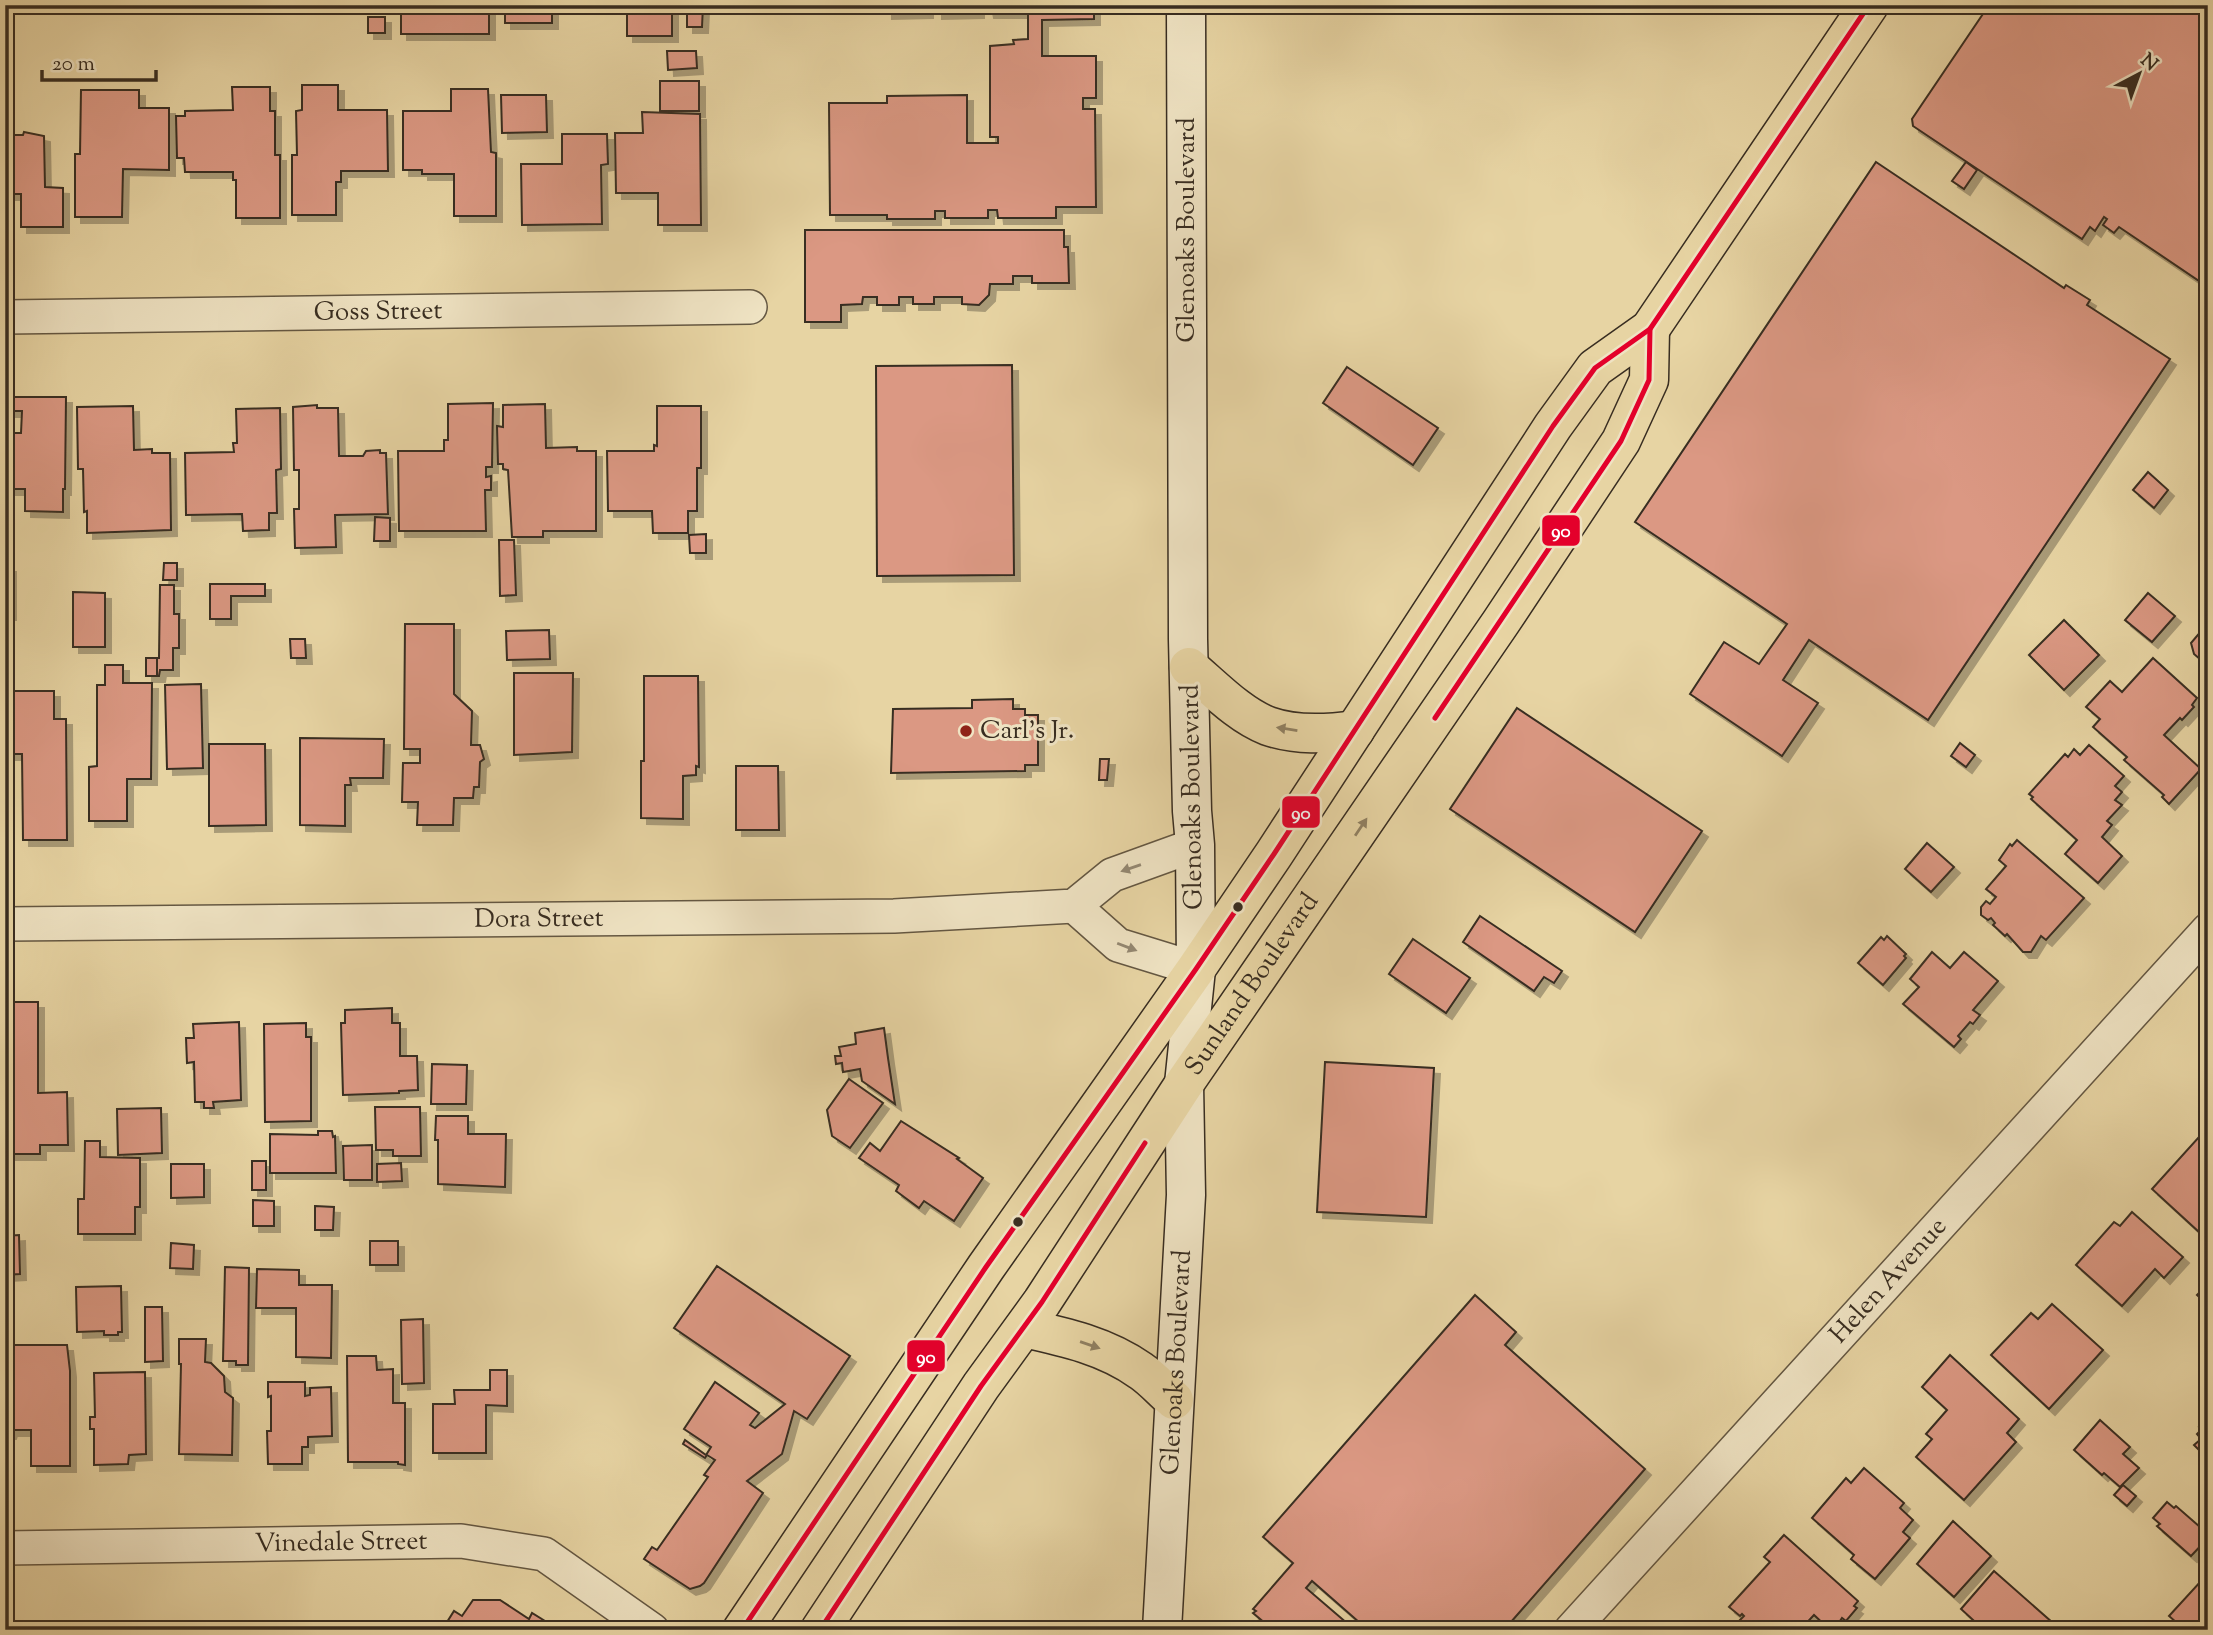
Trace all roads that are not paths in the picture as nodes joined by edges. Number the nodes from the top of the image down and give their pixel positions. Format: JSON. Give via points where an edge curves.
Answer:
{"nodes":[{"id":1,"x":1186,"y":5,"type":"edge"},
{"id":2,"x":1869,"y":5,"type":"edge"},
{"id":3,"x":750,"y":307,"type":"dead end"},
{"id":4,"x":5,"y":317,"type":"edge"},
{"id":5,"x":1650,"y":329,"type":"junction"},
{"id":6,"x":1189,"y":667,"type":"junction"},
{"id":7,"x":1355,"y":730,"type":"junction"},
{"id":8,"x":1195,"y":845,"type":"junction"},
{"id":9,"x":1073,"y":906,"type":"junction"},
{"id":10,"x":5,"y":924,"type":"edge"},
{"id":11,"x":2208,"y":930,"type":"edge"},
{"id":12,"x":1196,"y":969,"type":"junction"},
{"id":13,"x":1184,"y":1084,"type":"junction"},
{"id":14,"x":1024,"y":1328,"type":"junction"},
{"id":15,"x":1174,"y":1400,"type":"junction"},
{"id":16,"x":5,"y":1548,"type":"edge"},
{"id":17,"x":652,"y":1630,"type":"edge"},
{"id":18,"x":742,"y":1630,"type":"edge"},
{"id":19,"x":820,"y":1630,"type":"edge"},
{"id":20,"x":1162,"y":1630,"type":"edge"},
{"id":21,"x":1571,"y":1630,"type":"edge"}],
"edges":[{"from":1,"to":6,"type":"main road","name":"Glenoaks Boulevard"},
{"from":2,"to":5,"type":"main road"},
{"from":3,"to":4,"type":"street","name":"Goss Street"},
{"from":5,"to":7,"type":"main road","via":[[1595,368]]},
{"from":13,"to":5,"type":"main road","name":"Sunland Boulevard","one_way":true,"via":[[1621,440],[1648,380]]},
{"from":7,"to":6,"type":"main road","one_way":true,"via":[[1323,734],[1268,726]]},
{"from":6,"to":8,"type":"main road","name":"Glenoaks Boulevard"},
{"from":7,"to":12,"type":"main road"},
{"from":8,"to":9,"type":"street","one_way":true,"via":[[1112,875]]},
{"from":8,"to":12,"type":"main road","name":"Glenoaks Boulevard"},
{"from":9,"to":10,"type":"street","name":"Dora Street","via":[[881,916]]},
{"from":9,"to":12,"type":"street","one_way":true,"via":[[1118,945]]},
{"from":11,"to":21,"type":"street","name":"Helen Avenue"},
{"from":12,"to":13,"type":"main road","name":"Glenoaks Boulevard"},
{"from":12,"to":18,"type":"main road","via":[[986,1267]]},
{"from":13,"to":14,"type":"main road","name":"Sunland Boulevard"},
{"from":13,"to":15,"type":"main road","name":"Glenoaks Boulevard","via":[[1186,1195]]},
{"from":14,"to":15,"type":"main road","one_way":true,"via":[[1106,1350],[1142,1371]]},
{"from":14,"to":19,"type":"main road","name":"Sunland Boulevard"},
{"from":15,"to":20,"type":"main road","name":"Glenoaks Boulevard"},
{"from":16,"to":17,"type":"street","name":"Vinedale Street","via":[[461,1541],[544,1554]]}]}
